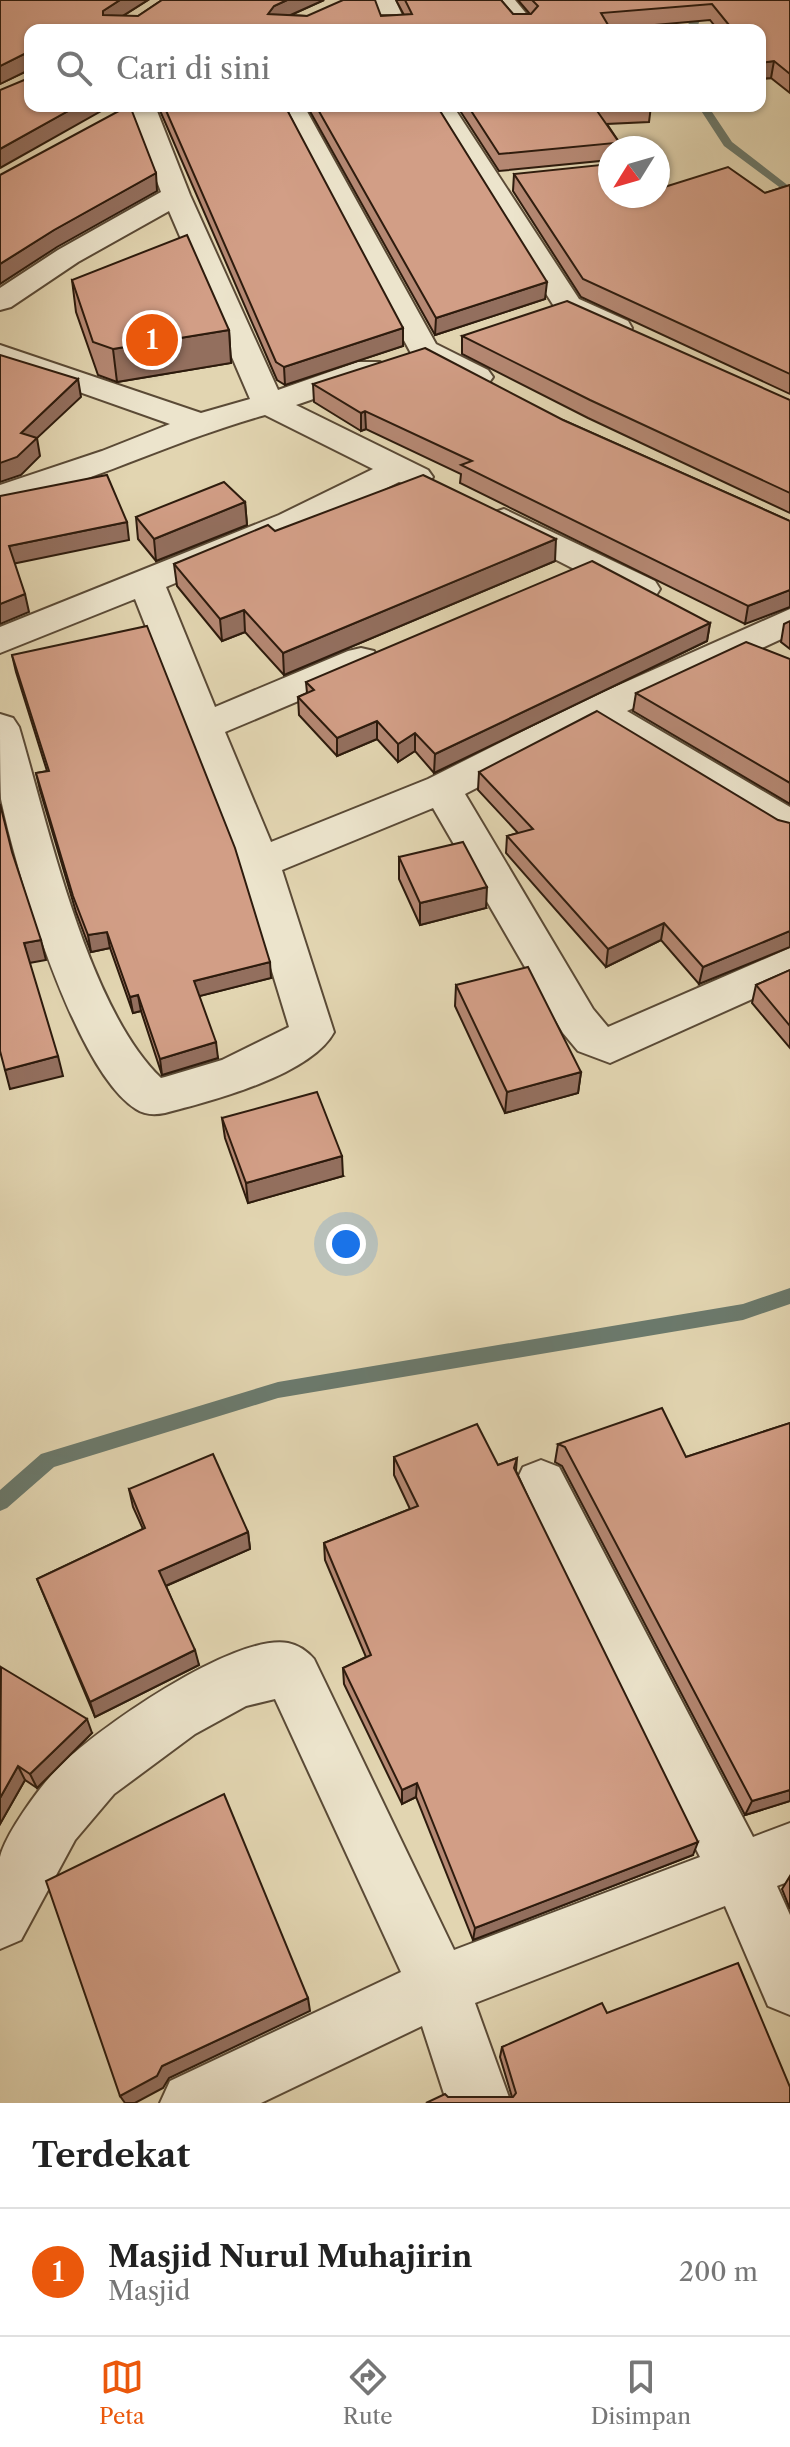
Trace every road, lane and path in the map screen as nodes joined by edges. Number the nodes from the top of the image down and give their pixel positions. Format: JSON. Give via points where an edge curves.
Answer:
{"nodes":[{"id":1,"x":383,"y":0,"type":"edge"},
{"id":2,"x":502,"y":0,"type":"edge"},
{"id":3,"x":521,"y":23,"type":"edge"},
{"id":4,"x":393,"y":24,"type":"edge"},
{"id":5,"x":134,"y":112,"type":"edge"},
{"id":6,"x":294,"y":112,"type":"edge"},
{"id":7,"x":444,"y":112,"type":"edge"},
{"id":8,"x":518,"y":179,"type":"edge"},
{"id":9,"x":488,"y":183,"type":"junction"},
{"id":10,"x":176,"y":195,"type":"junction"},
{"id":11,"x":0,"y":301,"type":"edge"},
{"id":12,"x":467,"y":337,"type":"edge"},
{"id":13,"x":639,"y":338,"type":"edge"},
{"id":14,"x":424,"y":350,"type":"junction"},
{"id":15,"x":0,"y":354,"type":"edge"},
{"id":16,"x":506,"y":392,"type":"edge"},
{"id":17,"x":268,"y":404,"type":"junction"},
{"id":18,"x":200,"y":423,"type":"junction"},
{"id":19,"x":399,"y":469,"type":"junction"},
{"id":20,"x":441,"y":489,"type":"edge"},
{"id":21,"x":1,"y":494,"type":"edge"},
{"id":22,"x":482,"y":509,"type":"edge"},
{"id":23,"x":591,"y":562,"type":"junction"},
{"id":24,"x":548,"y":580,"type":"edge"},
{"id":25,"x":146,"y":582,"type":"junction"},
{"id":26,"x":790,"y":621,"type":"edge"},
{"id":27,"x":0,"y":641,"type":"edge"},
{"id":28,"x":744,"y":642,"type":"junction"},
{"id":29,"x":389,"y":648,"type":"edge"},
{"id":30,"x":779,"y":660,"type":"edge"},
{"id":31,"x":596,"y":710,"type":"junction"},
{"id":32,"x":0,"y":727,"type":"edge"},
{"id":33,"x":202,"y":727,"type":"junction"},
{"id":34,"x":442,"y":789,"type":"junction"},
{"id":35,"x":790,"y":825,"type":"edge"},
{"id":36,"x":259,"y":863,"type":"junction"},
{"id":37,"x":790,"y":964,"type":"edge"},
{"id":38,"x":541,"y":1484,"type":"dead end"},
{"id":39,"x":765,"y":1862,"type":"edge"},
{"id":40,"x":0,"y":1919,"type":"edge"},
{"id":41,"x":790,"y":1984,"type":"edge"},
{"id":42,"x":439,"y":1986,"type":"junction"},
{"id":43,"x":192,"y":2103,"type":"edge"},
{"id":44,"x":479,"y":2103,"type":"edge"}],
"edges":[{"from":1,"to":4,"type":"street"},
{"from":2,"to":3,"type":"street"},
{"from":5,"to":10,"type":"street"},
{"from":6,"to":14,"type":"street"},
{"from":7,"to":9,"type":"street"},
{"from":8,"to":9,"type":"street"},
{"from":9,"to":13,"type":"street","via":[[554,309]]},
{"from":10,"to":11,"type":"street"},
{"from":10,"to":17,"type":"street"},
{"from":12,"to":14,"type":"street"},
{"from":14,"to":16,"type":"street"},
{"from":14,"to":17,"type":"street"},
{"from":15,"to":18,"type":"street"},
{"from":17,"to":18,"type":"street"},
{"from":17,"to":19,"type":"street"},
{"from":18,"to":21,"type":"street","via":[[114,458]]},
{"from":19,"to":20,"type":"street"},
{"from":19,"to":25,"type":"street","via":[[291,522]]},
{"from":22,"to":23,"type":"street"},
{"from":23,"to":24,"type":"street"},
{"from":23,"to":28,"type":"street"},
{"from":25,"to":27,"type":"street"},
{"from":25,"to":33,"type":"street"},
{"from":26,"to":28,"type":"street"},
{"from":28,"to":30,"type":"street"},
{"from":28,"to":31,"type":"street"},
{"from":29,"to":33,"type":"street"},
{"from":31,"to":34,"type":"street"},
{"from":31,"to":35,"type":"street"},
{"from":32,"to":36,"type":"street","via":[[76,980],[126,1073],[152,1097],[179,1093],[241,1070],[305,1042],[312,1032]]},
{"from":33,"to":36,"type":"street"},
{"from":34,"to":36,"type":"street"},
{"from":34,"to":37,"type":"street","via":[[593,1039],[610,1046]]},
{"from":38,"to":39,"type":"street"},
{"from":39,"to":41,"type":"street"},
{"from":39,"to":42,"type":"street"},
{"from":40,"to":42,"type":"street","via":[[76,1792],[136,1741],[210,1693],[287,1670]]},
{"from":42,"to":43,"type":"street"},
{"from":42,"to":44,"type":"street"}]}
